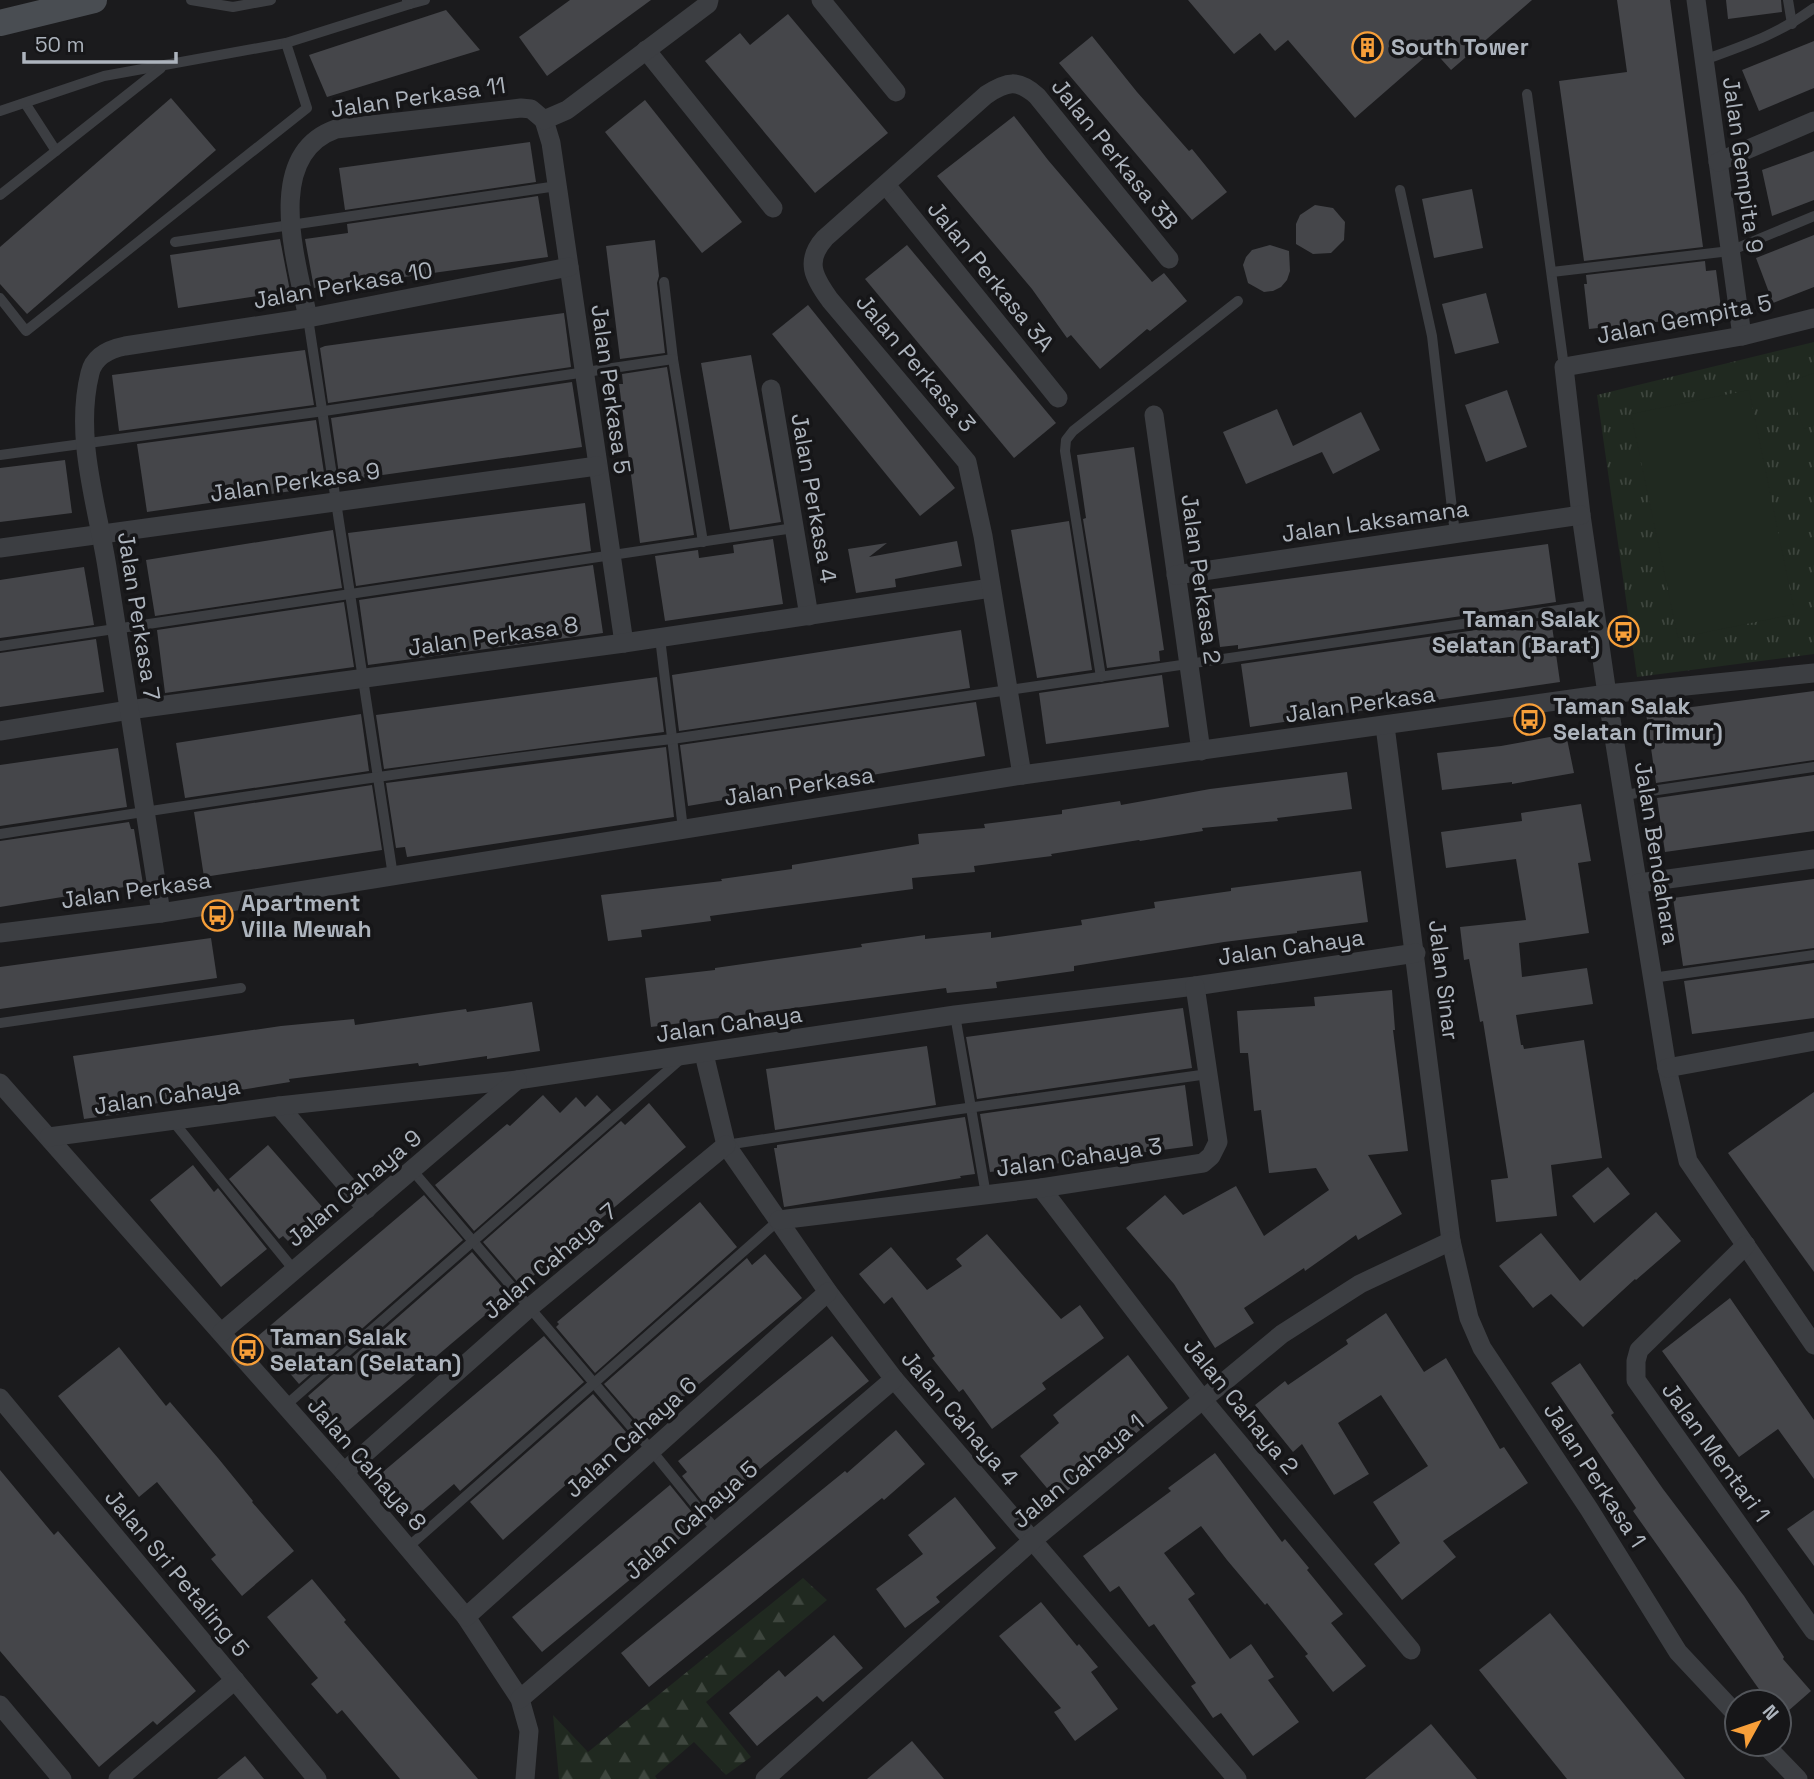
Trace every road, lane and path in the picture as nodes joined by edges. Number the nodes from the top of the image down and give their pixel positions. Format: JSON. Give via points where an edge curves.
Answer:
{"nodes":[{"id":1,"x":94,"y":0,"type":"edge"},
{"id":2,"x":191,"y":0,"type":"edge"},
{"id":3,"x":271,"y":0,"type":"edge"},
{"id":4,"x":425,"y":0,"type":"edge"},
{"id":5,"x":709,"y":0,"type":"edge"},
{"id":6,"x":821,"y":0,"type":"edge"},
{"id":7,"x":1696,"y":0,"type":"edge"},
{"id":8,"x":1788,"y":0,"type":"edge"},
{"id":9,"x":408,"y":2,"type":"edge"},
{"id":10,"x":1814,"y":8,"type":"edge"},
{"id":11,"x":0,"y":23,"type":"edge"},
{"id":12,"x":1792,"y":24,"type":"junction"},
{"id":13,"x":286,"y":43,"type":"junction"},
{"id":14,"x":646,"y":50,"type":"junction"},
{"id":15,"x":1704,"y":61,"type":"junction"},
{"id":16,"x":161,"y":68,"type":"junction"},
{"id":17,"x":1019,"y":85,"type":"joint"},
{"id":18,"x":896,"y":92,"type":"dead end"},
{"id":19,"x":1527,"y":94,"type":"dead end"},
{"id":20,"x":25,"y":103,"type":"junction"},
{"id":21,"x":0,"y":111,"type":"edge"},
{"id":22,"x":544,"y":120,"type":"junction"},
{"id":23,"x":1814,"y":121,"type":"edge"},
{"id":24,"x":56,"y":151,"type":"junction"},
{"id":25,"x":1718,"y":162,"type":"junction"},
{"id":26,"x":886,"y":185,"type":"junction"},
{"id":27,"x":557,"y":186,"type":"junction"},
{"id":28,"x":1400,"y":190,"type":"dead end"},
{"id":29,"x":0,"y":195,"type":"edge"},
{"id":30,"x":773,"y":208,"type":"dead end"},
{"id":31,"x":1814,"y":216,"type":"edge"},
{"id":32,"x":290,"y":224,"type":"junction"},
{"id":33,"x":175,"y":242,"type":"dead end"},
{"id":34,"x":1730,"y":251,"type":"junction"},
{"id":35,"x":1169,"y":259,"type":"dead end"},
{"id":36,"x":569,"y":267,"type":"junction"},
{"id":37,"x":1552,"y":272,"type":"junction"},
{"id":38,"x":664,"y":282,"type":"dead end"},
{"id":39,"x":0,"y":298,"type":"edge"},
{"id":40,"x":1238,"y":302,"type":"dead end"},
{"id":41,"x":308,"y":318,"type":"junction"},
{"id":42,"x":1814,"y":318,"type":"edge"},
{"id":43,"x":1742,"y":336,"type":"junction"},
{"id":44,"x":125,"y":346,"type":"joint"},
{"id":45,"x":673,"y":359,"type":"junction"},
{"id":46,"x":1564,"y":367,"type":"junction"},
{"id":47,"x":584,"y":373,"type":"junction"},
{"id":48,"x":771,"y":389,"type":"dead end"},
{"id":49,"x":1058,"y":398,"type":"dead end"},
{"id":50,"x":324,"y":411,"type":"junction"},
{"id":51,"x":1154,"y":415,"type":"dead end"},
{"id":52,"x":85,"y":443,"type":"junction"},
{"id":53,"x":0,"y":455,"type":"edge"},
{"id":54,"x":597,"y":466,"type":"junction"},
{"id":55,"x":336,"y":501,"type":"junction"},
{"id":56,"x":1581,"y":515,"type":"junction"},
{"id":57,"x":794,"y":528,"type":"junction"},
{"id":58,"x":101,"y":533,"type":"junction"},
{"id":59,"x":1455,"y":534,"type":"junction"},
{"id":60,"x":703,"y":542,"type":"junction"},
{"id":61,"x":0,"y":548,"type":"edge"},
{"id":62,"x":611,"y":556,"type":"junction"},
{"id":63,"x":1176,"y":575,"type":"junction"},
{"id":64,"x":991,"y":588,"type":"junction"},
{"id":65,"x":351,"y":594,"type":"junction"},
{"id":66,"x":1593,"y":605,"type":"junction"},
{"id":67,"x":809,"y":616,"type":"junction"},
{"id":68,"x":116,"y":628,"type":"junction"},
{"id":69,"x":660,"y":638,"type":"junction"},
{"id":70,"x":624,"y":643,"type":"junction"},
{"id":71,"x":0,"y":646,"type":"edge"},
{"id":72,"x":1189,"y":664,"type":"junction"},
{"id":73,"x":1814,"y":673,"type":"edge"},
{"id":74,"x":1101,"y":677,"type":"junction"},
{"id":75,"x":365,"y":678,"type":"junction"},
{"id":76,"x":1008,"y":691,"type":"junction"},
{"id":77,"x":1607,"y":694,"type":"junction"},
{"id":78,"x":129,"y":710,"type":"junction"},
{"id":79,"x":1385,"y":726,"type":"junction"},
{"id":80,"x":0,"y":731,"type":"edge"},
{"id":81,"x":672,"y":739,"type":"junction"},
{"id":82,"x":1201,"y":751,"type":"junction"},
{"id":83,"x":1814,"y":767,"type":"edge"},
{"id":84,"x":1022,"y":775,"type":"junction"},
{"id":85,"x":376,"y":776,"type":"junction"},
{"id":86,"x":1624,"y":795,"type":"junction"},
{"id":87,"x":145,"y":811,"type":"junction"},
{"id":88,"x":683,"y":829,"type":"junction"},
{"id":89,"x":0,"y":834,"type":"edge"},
{"id":90,"x":1814,"y":859,"type":"edge"},
{"id":91,"x":393,"y":876,"type":"junction"},
{"id":92,"x":1639,"y":883,"type":"junction"},
{"id":93,"x":161,"y":913,"type":"junction"},
{"id":94,"x":0,"y":933,"type":"edge"},
{"id":95,"x":1416,"y":953,"type":"junction"},
{"id":96,"x":1814,"y":955,"type":"edge"},
{"id":97,"x":1652,"y":978,"type":"junction"},
{"id":98,"x":1195,"y":986,"type":"junction"},
{"id":99,"x":241,"y":988,"type":"dead end"},
{"id":100,"x":955,"y":1015,"type":"junction"},
{"id":101,"x":0,"y":1023,"type":"edge"},
{"id":102,"x":1814,"y":1041,"type":"edge"},
{"id":103,"x":694,"y":1055,"type":"junction"},
{"id":104,"x":1667,"y":1068,"type":"junction"},
{"id":105,"x":1208,"y":1074,"type":"junction"},
{"id":106,"x":517,"y":1080,"type":"junction"},
{"id":107,"x":0,"y":1083,"type":"edge"},
{"id":108,"x":279,"y":1106,"type":"junction"},
{"id":109,"x":969,"y":1108,"type":"junction"},
{"id":110,"x":172,"y":1120,"type":"junction"},
{"id":111,"x":49,"y":1137,"type":"junction"},
{"id":112,"x":726,"y":1145,"type":"junction"},
{"id":113,"x":413,"y":1171,"type":"junction"},
{"id":114,"x":1041,"y":1188,"type":"junction"},
{"id":115,"x":986,"y":1195,"type":"junction"},
{"id":116,"x":368,"y":1209,"type":"junction"},
{"id":117,"x":779,"y":1220,"type":"junction"},
{"id":118,"x":473,"y":1241,"type":"junction"},
{"id":119,"x":1451,"y":1241,"type":"junction"},
{"id":120,"x":1746,"y":1245,"type":"junction"},
{"id":121,"x":294,"y":1270,"type":"junction"},
{"id":122,"x":828,"y":1292,"type":"junction"},
{"id":123,"x":529,"y":1308,"type":"junction"},
{"id":124,"x":222,"y":1332,"type":"junction"},
{"id":125,"x":1814,"y":1345,"type":"edge"},
{"id":126,"x":894,"y":1379,"type":"junction"},
{"id":127,"x":594,"y":1384,"type":"junction"},
{"id":128,"x":0,"y":1398,"type":"edge"},
{"id":129,"x":1203,"y":1400,"type":"junction"},
{"id":130,"x":285,"y":1406,"type":"junction"},
{"id":131,"x":652,"y":1451,"type":"junction"},
{"id":132,"x":344,"y":1472,"type":"junction"},
{"id":133,"x":716,"y":1530,"type":"junction"},
{"id":134,"x":1033,"y":1540,"type":"junction"},
{"id":135,"x":407,"y":1548,"type":"junction"},
{"id":136,"x":466,"y":1617,"type":"junction"},
{"id":137,"x":1814,"y":1631,"type":"edge"},
{"id":138,"x":1410,"y":1650,"type":"dead end"},
{"id":139,"x":235,"y":1680,"type":"junction"},
{"id":140,"x":520,"y":1699,"type":"junction"},
{"id":141,"x":1723,"y":1700,"type":"edge"},
{"id":142,"x":0,"y":1705,"type":"edge"},
{"id":143,"x":1778,"y":1758,"type":"edge"},
{"id":144,"x":62,"y":1779,"type":"edge"},
{"id":145,"x":118,"y":1779,"type":"edge"},
{"id":146,"x":317,"y":1779,"type":"edge"},
{"id":147,"x":525,"y":1779,"type":"edge"},
{"id":148,"x":765,"y":1779,"type":"edge"},
{"id":149,"x":1237,"y":1779,"type":"edge"},
{"id":150,"x":1798,"y":1779,"type":"edge"}],
"edges":[{"from":1,"to":11,"type":"main road"},
{"from":2,"to":3,"type":"lane","via":[[233,7]]},
{"from":4,"to":9,"type":"lane"},
{"from":5,"to":14,"type":"street"},
{"from":6,"to":18,"type":"street"},
{"from":7,"to":15,"type":"street","name":"Jalan Gempita 9"},
{"from":8,"to":12,"type":"lane"},
{"from":9,"to":13,"type":"lane"},
{"from":10,"to":12,"type":"lane"},
{"from":12,"to":15,"type":"lane"},
{"from":13,"to":16,"type":"lane"},
{"from":13,"to":39,"type":"lane","via":[[307,108],[26,331]]},
{"from":14,"to":22,"type":"street","via":[[567,110]]},
{"from":14,"to":30,"type":"street"},
{"from":15,"to":25,"type":"street","name":"Jalan Gempita 9"},
{"from":16,"to":20,"type":"lane","via":[[104,76]]},
{"from":16,"to":24,"type":"lane"},
{"from":17,"to":26,"type":"street","name":"Jalan Perkasa 3","via":[[1010,83],[986,95]]},
{"from":17,"to":35,"type":"street","name":"Jalan Perkasa 3B","via":[[1037,96]]},
{"from":19,"to":37,"type":"lane"},
{"from":20,"to":21,"type":"lane"},
{"from":20,"to":24,"type":"lane"},
{"from":22,"to":27,"type":"street","name":"Jalan Perkasa 5"},
{"from":22,"to":32,"type":"street","name":"Jalan Perkasa 11","via":[[531,109],[520,108],[324,133],[298,167],[289,199]]},
{"from":23,"to":25,"type":"street"},
{"from":24,"to":29,"type":"lane"},
{"from":25,"to":34,"type":"street","name":"Jalan Gempita 9"},
{"from":26,"to":49,"type":"street","name":"Jalan Perkasa 3A"},
{"from":26,"to":64,"type":"street","name":"Jalan Perkasa 3","via":[[817,247],[813,271],[830,300],[965,459]]},
{"from":27,"to":32,"type":"lane"},
{"from":27,"to":36,"type":"street","name":"Jalan Perkasa 5"},
{"from":28,"to":59,"type":"lane","via":[[1432,336]]},
{"from":31,"to":34,"type":"lane"},
{"from":32,"to":33,"type":"lane"},
{"from":32,"to":41,"type":"street","name":"Jalan Perkasa 11"},
{"from":34,"to":37,"type":"lane"},
{"from":34,"to":43,"type":"street","name":"Jalan Gempita 9"},
{"from":36,"to":41,"type":"street","name":"Jalan Perkasa 10"},
{"from":36,"to":47,"type":"street","name":"Jalan Perkasa 5"},
{"from":37,"to":46,"type":"lane"},
{"from":38,"to":45,"type":"lane"},
{"from":40,"to":74,"type":"lane","via":[[1066,440]]},
{"from":41,"to":44,"type":"street","name":"Jalan Perkasa 10"},
{"from":41,"to":50,"type":"lane"},
{"from":42,"to":43,"type":"street","name":"Jalan Gempita 5"},
{"from":43,"to":46,"type":"street","name":"Jalan Gempita 5"},
{"from":44,"to":52,"type":"street","name":"Jalan Perkasa 7","via":[[102,354],[90,371]]},
{"from":45,"to":47,"type":"lane"},
{"from":45,"to":60,"type":"lane"},
{"from":46,"to":56,"type":"street","name":"Jalan Bendahara"},
{"from":47,"to":50,"type":"lane"},
{"from":47,"to":54,"type":"street","name":"Jalan Perkasa 5"},
{"from":48,"to":57,"type":"street","name":"Jalan Perkasa 4"},
{"from":50,"to":52,"type":"lane"},
{"from":50,"to":55,"type":"lane"},
{"from":51,"to":63,"type":"street","name":"Jalan Perkasa 2"},
{"from":52,"to":53,"type":"lane"},
{"from":52,"to":58,"type":"street","name":"Jalan Perkasa 7"},
{"from":54,"to":55,"type":"street","name":"Jalan Perkasa 9"},
{"from":54,"to":62,"type":"street","name":"Jalan Perkasa 5"},
{"from":55,"to":58,"type":"street","name":"Jalan Perkasa 9"},
{"from":55,"to":65,"type":"lane"},
{"from":56,"to":59,"type":"street","name":"Jalan Laksamana"},
{"from":56,"to":66,"type":"street","name":"Jalan Bendahara"},
{"from":57,"to":60,"type":"lane"},
{"from":57,"to":67,"type":"street","name":"Jalan Perkasa 4"},
{"from":58,"to":61,"type":"street","name":"Jalan Perkasa 9"},
{"from":58,"to":68,"type":"street","name":"Jalan Perkasa 7"},
{"from":59,"to":63,"type":"street","name":"Jalan Laksamana"},
{"from":60,"to":62,"type":"lane"},
{"from":62,"to":65,"type":"lane"},
{"from":62,"to":70,"type":"street","name":"Jalan Perkasa 5"},
{"from":63,"to":72,"type":"street","name":"Jalan Perkasa 2"},
{"from":64,"to":67,"type":"street","name":"Jalan Perkasa 8"},
{"from":64,"to":76,"type":"street","name":"Jalan Perkasa 3"},
{"from":65,"to":68,"type":"lane"},
{"from":65,"to":75,"type":"lane"},
{"from":66,"to":72,"type":"lane"},
{"from":66,"to":77,"type":"street","name":"Jalan Bendahara"},
{"from":67,"to":69,"type":"street","name":"Jalan Perkasa 8"},
{"from":68,"to":71,"type":"lane"},
{"from":68,"to":78,"type":"street","name":"Jalan Perkasa 7"},
{"from":69,"to":70,"type":"street","name":"Jalan Perkasa 8"},
{"from":69,"to":81,"type":"lane"},
{"from":70,"to":75,"type":"street","name":"Jalan Perkasa 8"},
{"from":72,"to":74,"type":"lane"},
{"from":72,"to":82,"type":"street","name":"Jalan Perkasa 2"},
{"from":73,"to":77,"type":"street","name":"Jalan Perkasa"},
{"from":74,"to":76,"type":"lane"},
{"from":75,"to":78,"type":"street","name":"Jalan Perkasa 8"},
{"from":75,"to":85,"type":"lane"},
{"from":76,"to":81,"type":"lane"},
{"from":76,"to":84,"type":"street","name":"Jalan Perkasa 3"},
{"from":77,"to":79,"type":"street","name":"Jalan Perkasa"},
{"from":77,"to":86,"type":"street","name":"Jalan Bendahara"},
{"from":78,"to":80,"type":"street","name":"Jalan Perkasa 8"},
{"from":78,"to":87,"type":"street","name":"Jalan Perkasa 7"},
{"from":79,"to":82,"type":"street","name":"Jalan Perkasa"},
{"from":79,"to":95,"type":"street","name":"Jalan Sinar"},
{"from":81,"to":85,"type":"lane"},
{"from":81,"to":88,"type":"lane"},
{"from":82,"to":84,"type":"street","name":"Jalan Perkasa"},
{"from":83,"to":86,"type":"lane"},
{"from":84,"to":88,"type":"street","name":"Jalan Perkasa"},
{"from":85,"to":87,"type":"lane"},
{"from":85,"to":91,"type":"lane"},
{"from":86,"to":92,"type":"street","name":"Jalan Bendahara"},
{"from":87,"to":89,"type":"lane"},
{"from":87,"to":93,"type":"street","name":"Jalan Perkasa 7"},
{"from":88,"to":91,"type":"street","name":"Jalan Perkasa"},
{"from":90,"to":92,"type":"street"},
{"from":91,"to":93,"type":"street","name":"Jalan Perkasa"},
{"from":92,"to":97,"type":"street","name":"Jalan Bendahara"},
{"from":93,"to":94,"type":"street","name":"Jalan Perkasa"},
{"from":95,"to":98,"type":"street","name":"Jalan Cahaya"},
{"from":95,"to":119,"type":"street","name":"Jalan Sinar"},
{"from":96,"to":97,"type":"lane"},
{"from":97,"to":104,"type":"street","name":"Jalan Bendahara"},
{"from":98,"to":100,"type":"street","name":"Jalan Cahaya"},
{"from":98,"to":105,"type":"street","name":"Jalan Cahaya 3"},
{"from":99,"to":101,"type":"lane"},
{"from":100,"to":103,"type":"street","name":"Jalan Cahaya"},
{"from":100,"to":109,"type":"lane"},
{"from":102,"to":104,"type":"street"},
{"from":103,"to":106,"type":"street","name":"Jalan Cahaya"},
{"from":103,"to":112,"type":"street","name":"Jalan Cahaya 4"},
{"from":103,"to":118,"type":"lane"},
{"from":104,"to":120,"type":"street","name":"Jalan Bendahara","via":[[1688,1161]]},
{"from":105,"to":109,"type":"lane"},
{"from":105,"to":114,"type":"street","name":"Jalan Cahaya 3","via":[[1218,1142],[1203,1163]]},
{"from":106,"to":108,"type":"street","name":"Jalan Cahaya"},
{"from":106,"to":113,"type":"street","name":"Jalan Cahaya 9"},
{"from":107,"to":111,"type":"street","name":"Jalan Cahaya 8"},
{"from":108,"to":110,"type":"street","name":"Jalan Cahaya"},
{"from":108,"to":116,"type":"street"},
{"from":109,"to":112,"type":"lane"},
{"from":109,"to":115,"type":"lane"},
{"from":110,"to":111,"type":"street","name":"Jalan Cahaya"},
{"from":110,"to":121,"type":"lane"},
{"from":111,"to":124,"type":"street","name":"Jalan Cahaya 8"},
{"from":112,"to":117,"type":"street","name":"Jalan Cahaya 4"},
{"from":112,"to":123,"type":"street","name":"Jalan Cahaya 7"},
{"from":113,"to":116,"type":"street","name":"Jalan Cahaya 9"},
{"from":113,"to":118,"type":"lane"},
{"from":114,"to":115,"type":"street","name":"Jalan Cahaya 3"},
{"from":114,"to":129,"type":"street","name":"Jalan Cahaya 2"},
{"from":115,"to":117,"type":"street","name":"Jalan Cahaya 3"},
{"from":116,"to":121,"type":"street","name":"Jalan Cahaya 9"},
{"from":117,"to":122,"type":"street","name":"Jalan Cahaya 4"},
{"from":117,"to":127,"type":"lane"},
{"from":118,"to":123,"type":"lane"},
{"from":118,"to":130,"type":"lane"},
{"from":119,"to":129,"type":"street","name":"Jalan Cahaya 1","via":[[1360,1284],[1282,1334]]},
{"from":119,"to":141,"type":"street","name":"Jalan Perkasa 1","via":[[1469,1318],[1482,1348],[1678,1652]]},
{"from":120,"to":125,"type":"street","name":"Jalan Bendahara"},
{"from":120,"to":137,"type":"street","name":"Jalan Mentari 1","via":[[1643,1346],[1636,1361],[1636,1381]]},
{"from":121,"to":124,"type":"street","name":"Jalan Cahaya 9"},
{"from":122,"to":126,"type":"street","name":"Jalan Cahaya 4"},
{"from":122,"to":131,"type":"street","name":"Jalan Cahaya 6"},
{"from":123,"to":127,"type":"lane"},
{"from":123,"to":132,"type":"street","name":"Jalan Cahaya 7"},
{"from":124,"to":130,"type":"street","name":"Jalan Cahaya 8"},
{"from":126,"to":133,"type":"street","name":"Jalan Cahaya 5"},
{"from":126,"to":134,"type":"street","name":"Jalan Cahaya 4"},
{"from":127,"to":131,"type":"lane"},
{"from":127,"to":135,"type":"lane"},
{"from":128,"to":139,"type":"street","name":"Jalan Sri Petaling 5"},
{"from":129,"to":134,"type":"street","name":"Jalan Cahaya 1"},
{"from":129,"to":138,"type":"street","name":"Jalan Cahaya 2"},
{"from":130,"to":132,"type":"street","name":"Jalan Cahaya 8"},
{"from":131,"to":133,"type":"lane"},
{"from":131,"to":136,"type":"street","name":"Jalan Cahaya 6"},
{"from":132,"to":135,"type":"street","name":"Jalan Cahaya 8"},
{"from":133,"to":140,"type":"street","name":"Jalan Cahaya 5"},
{"from":134,"to":148,"type":"street","name":"Jalan Cahaya 1"},
{"from":134,"to":149,"type":"street","name":"Jalan Cahaya 4"},
{"from":135,"to":136,"type":"street","name":"Jalan Cahaya 8"},
{"from":136,"to":140,"type":"street","name":"Jalan Cahaya 8"},
{"from":139,"to":145,"type":"street"},
{"from":139,"to":146,"type":"street","name":"Jalan Sri Petaling 5"},
{"from":140,"to":147,"type":"street","name":"Jalan Cahaya 8","via":[[528,1731]]},
{"from":142,"to":144,"type":"street"},
{"from":143,"to":150,"type":"street"}]}
